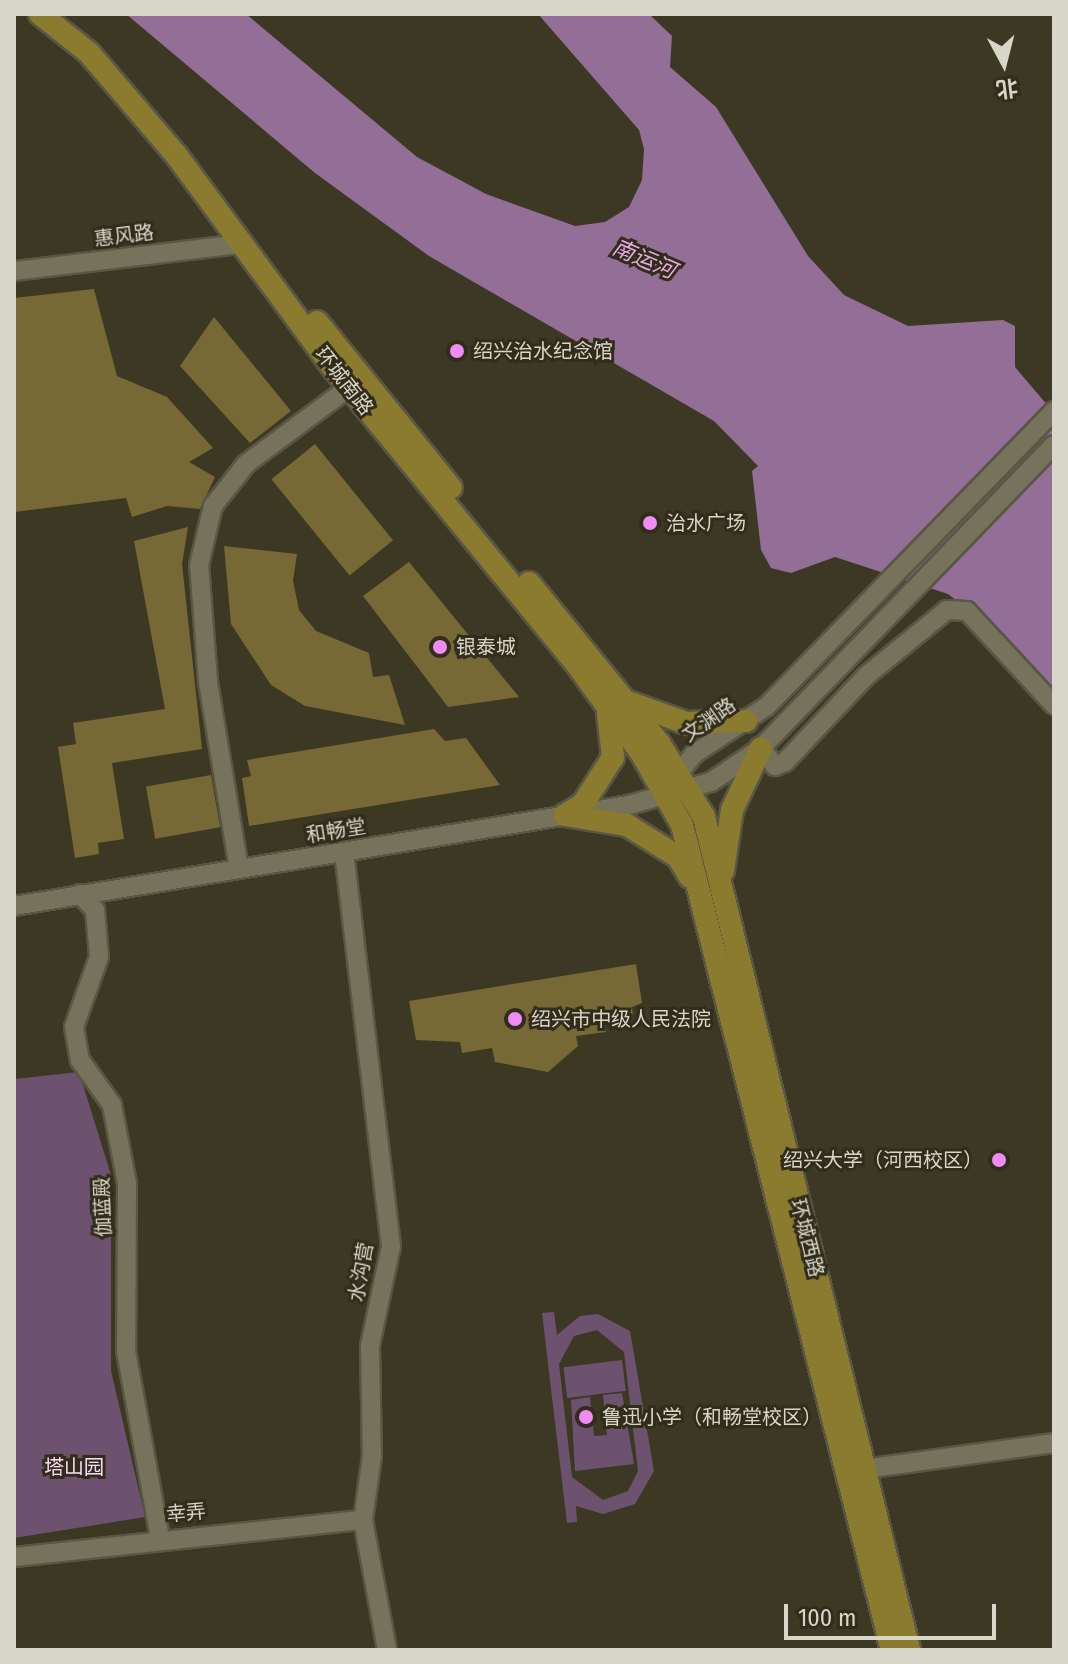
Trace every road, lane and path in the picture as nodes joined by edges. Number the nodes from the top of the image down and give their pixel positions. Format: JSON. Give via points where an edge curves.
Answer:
{"nodes":[{"id":1,"x":40,"y":14,"type":"edge"},
{"id":2,"x":63,"y":14,"type":"edge"},
{"id":3,"x":240,"y":244,"type":"junction"},
{"id":4,"x":14,"y":271,"type":"edge"},
{"id":5,"x":355,"y":383,"type":"junction"},
{"id":6,"x":1054,"y":411,"type":"edge"},
{"id":7,"x":1054,"y":445,"type":"edge"},
{"id":8,"x":600,"y":697,"type":"junction"},
{"id":9,"x":627,"y":701,"type":"junction"},
{"id":10,"x":1054,"y":705,"type":"edge"},
{"id":11,"x":746,"y":721,"type":"junction"},
{"id":12,"x":651,"y":748,"type":"junction"},
{"id":13,"x":761,"y":748,"type":"junction"},
{"id":14,"x":682,"y":780,"type":"junction"},
{"id":15,"x":663,"y":791,"type":"junction"},
{"id":16,"x":565,"y":815,"type":"junction"},
{"id":17,"x":344,"y":852,"type":"junction"},
{"id":18,"x":239,"y":869,"type":"junction"},
{"id":19,"x":80,"y":894,"type":"junction"},
{"id":20,"x":14,"y":906,"type":"edge"},
{"id":21,"x":714,"y":906,"type":"junction"},
{"id":22,"x":1054,"y":1443,"type":"edge"},
{"id":23,"x":864,"y":1469,"type":"junction"},
{"id":24,"x":363,"y":1520,"type":"junction"},
{"id":25,"x":160,"y":1538,"type":"junction"},
{"id":26,"x":14,"y":1557,"type":"edge"},
{"id":27,"x":387,"y":1650,"type":"edge"},
{"id":28,"x":892,"y":1650,"type":"edge"},
{"id":29,"x":909,"y":1650,"type":"edge"}],
"edges":[{"from":1,"to":3,"type":"main road","name":"环城南路","via":[[130,99]]},
{"from":2,"to":5,"type":"main road","name":"环城南路","via":[[143,94]]},
{"from":3,"to":4,"type":"street","name":"惠风路"},
{"from":3,"to":5,"type":"main road","name":"环城南路"},
{"from":5,"to":8,"type":"main road","name":"环城南路"},
{"from":5,"to":9,"type":"main road","name":"环城南路"},
{"from":5,"to":18,"type":"street","via":[[246,464],[213,506],[199,565],[208,681]]},
{"from":6,"to":11,"type":"street","name":"文渊路","via":[[854,618]]},
{"from":7,"to":13,"type":"street","name":"文渊路"},
{"from":8,"to":12,"type":"main road","name":"环城南路"},
{"from":8,"to":16,"type":"main road","via":[[613,721],[613,757],[583,804]]},
{"from":9,"to":11,"type":"main road","via":[[686,723]]},
{"from":9,"to":12,"type":"main road","name":"环城南路"},
{"from":10,"to":13,"type":"street","via":[[967,611],[947,610],[866,676],[785,762],[775,766]]},
{"from":11,"to":14,"type":"street","name":"文渊路"},
{"from":12,"to":14,"type":"main road","name":"环城西路"},
{"from":12,"to":15,"type":"main road","name":"环城西路"},
{"from":13,"to":14,"type":"street","name":"文渊路","via":[[711,782]]},
{"from":13,"to":21,"type":"main road","via":[[732,810]]},
{"from":14,"to":15,"type":"street","name":"文渊路"},
{"from":14,"to":21,"type":"main road","name":"环城西路","via":[[704,817]]},
{"from":15,"to":16,"type":"street","name":"和畅堂"},
{"from":15,"to":21,"type":"main road","name":"环城西路"},
{"from":16,"to":17,"type":"street","name":"和畅堂"},
{"from":16,"to":21,"type":"main road","via":[[601,818],[657,841],[678,857]]},
{"from":17,"to":18,"type":"street","name":"和畅堂"},
{"from":17,"to":24,"type":"street","name":"水沟营","via":[[391,1246],[370,1346],[372,1456]]},
{"from":18,"to":19,"type":"street","name":"和畅堂"},
{"from":19,"to":20,"type":"street","name":"和畅堂"},
{"from":19,"to":25,"type":"street","name":"伽蓝殿","via":[[95,910],[99,957],[74,1027],[80,1060],[112,1105],[127,1184],[126,1351]]},
{"from":21,"to":23,"type":"main road","name":"环城西路"},
{"from":21,"to":28,"type":"main road","name":"环城西路"},
{"from":22,"to":23,"type":"street"},
{"from":23,"to":29,"type":"main road","name":"环城西路"},
{"from":24,"to":25,"type":"street","name":"幸弄"},
{"from":24,"to":27,"type":"street","name":"水沟营"},
{"from":25,"to":26,"type":"street","name":"幸弄"}]}
